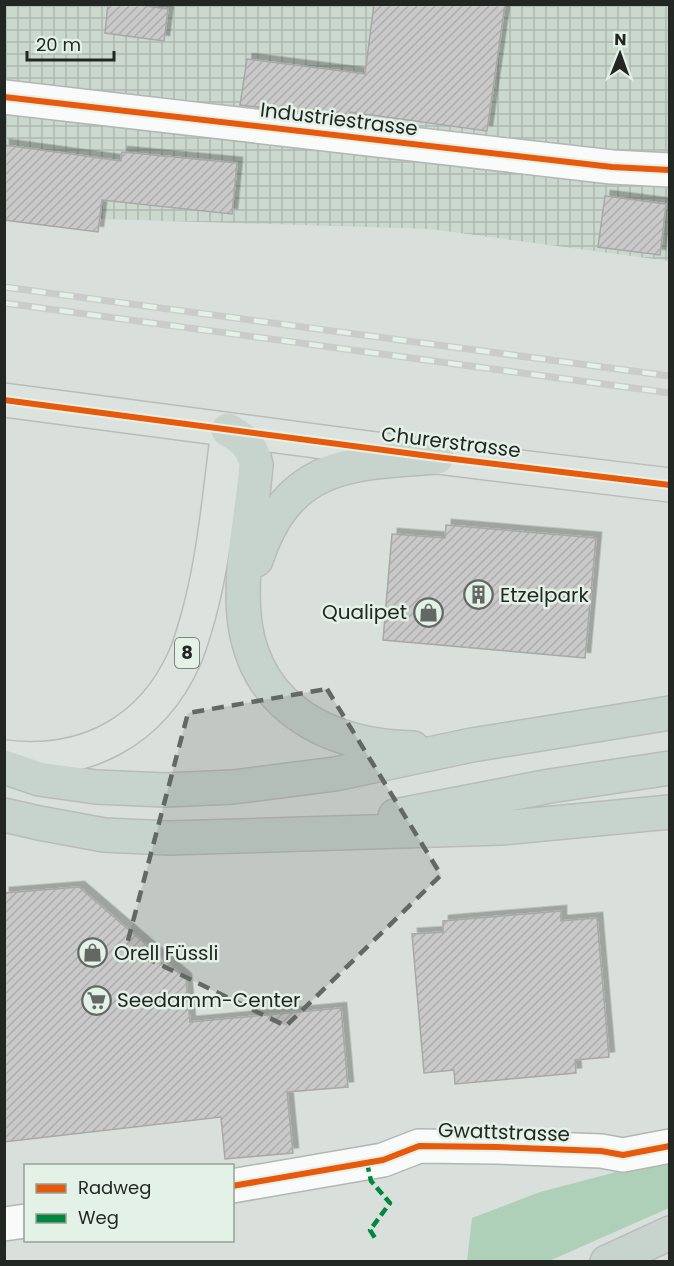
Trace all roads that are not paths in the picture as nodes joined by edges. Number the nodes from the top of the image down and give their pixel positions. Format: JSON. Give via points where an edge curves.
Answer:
{"nodes":[{"id":1,"x":4,"y":97,"type":"edge"},
{"id":2,"x":669,"y":170,"type":"edge"},
{"id":3,"x":4,"y":400,"type":"edge"},
{"id":4,"x":228,"y":429,"type":"junction"},
{"id":5,"x":437,"y":458,"type":"junction"},
{"id":6,"x":669,"y":485,"type":"edge"},
{"id":7,"x":244,"y":605,"type":"junction"},
{"id":8,"x":669,"y":713,"type":"edge"},
{"id":9,"x":472,"y":745,"type":"junction"},
{"id":10,"x":4,"y":757,"type":"edge"},
{"id":11,"x":4,"y":767,"type":"edge"},
{"id":12,"x":669,"y":768,"type":"edge"},
{"id":13,"x":669,"y":812,"type":"edge"},
{"id":14,"x":4,"y":815,"type":"edge"},
{"id":15,"x":620,"y":817,"type":"junction"},
{"id":16,"x":669,"y":821,"type":"edge"},
{"id":17,"x":293,"y":836,"type":"junction"},
{"id":18,"x":669,"y":1146,"type":"edge"},
{"id":19,"x":234,"y":1186,"type":"edge"},
{"id":20,"x":24,"y":1221,"type":"edge"},
{"id":21,"x":4,"y":1224,"type":"edge"},
{"id":22,"x":669,"y":1233,"type":"edge"},
{"id":23,"x":607,"y":1262,"type":"edge"}],
"edges":[{"from":1,"to":2,"type":"street","name":"Industriestrasse","via":[[612,167]]},
{"from":3,"to":4,"type":"main road","name":"Churerstrasse"},
{"from":4,"to":5,"type":"main road","name":"Churerstrasse"},
{"from":4,"to":7,"type":"highway","via":[[248,444],[256,465]]},
{"from":4,"to":10,"type":"main road","number":"8","via":[[203,598],[186,655],[165,692],[136,722],[100,746],[60,758]]},
{"from":5,"to":6,"type":"main road","name":"Churerstrasse"},
{"from":5,"to":7,"type":"highway","via":[[353,466],[309,482],[279,509],[268,526]]},
{"from":7,"to":9,"type":"highway","via":[[252,650],[267,681],[309,723],[371,744],[411,748]]},
{"from":8,"to":9,"type":"highway"},
{"from":9,"to":11,"type":"highway","via":[[335,774],[199,790],[65,784]]},
{"from":12,"to":17,"type":"highway"},
{"from":13,"to":15,"type":"highway"},
{"from":14,"to":17,"type":"highway","via":[[69,829],[136,837]]},
{"from":15,"to":16,"type":"street"},
{"from":15,"to":17,"type":"highway","via":[[502,828]]},
{"from":18,"to":19,"type":"street","name":"Gwattstrasse","via":[[623,1155],[601,1151],[418,1146],[383,1160]]},
{"from":20,"to":21,"type":"street"},
{"from":22,"to":23,"type":"highway"}]}
